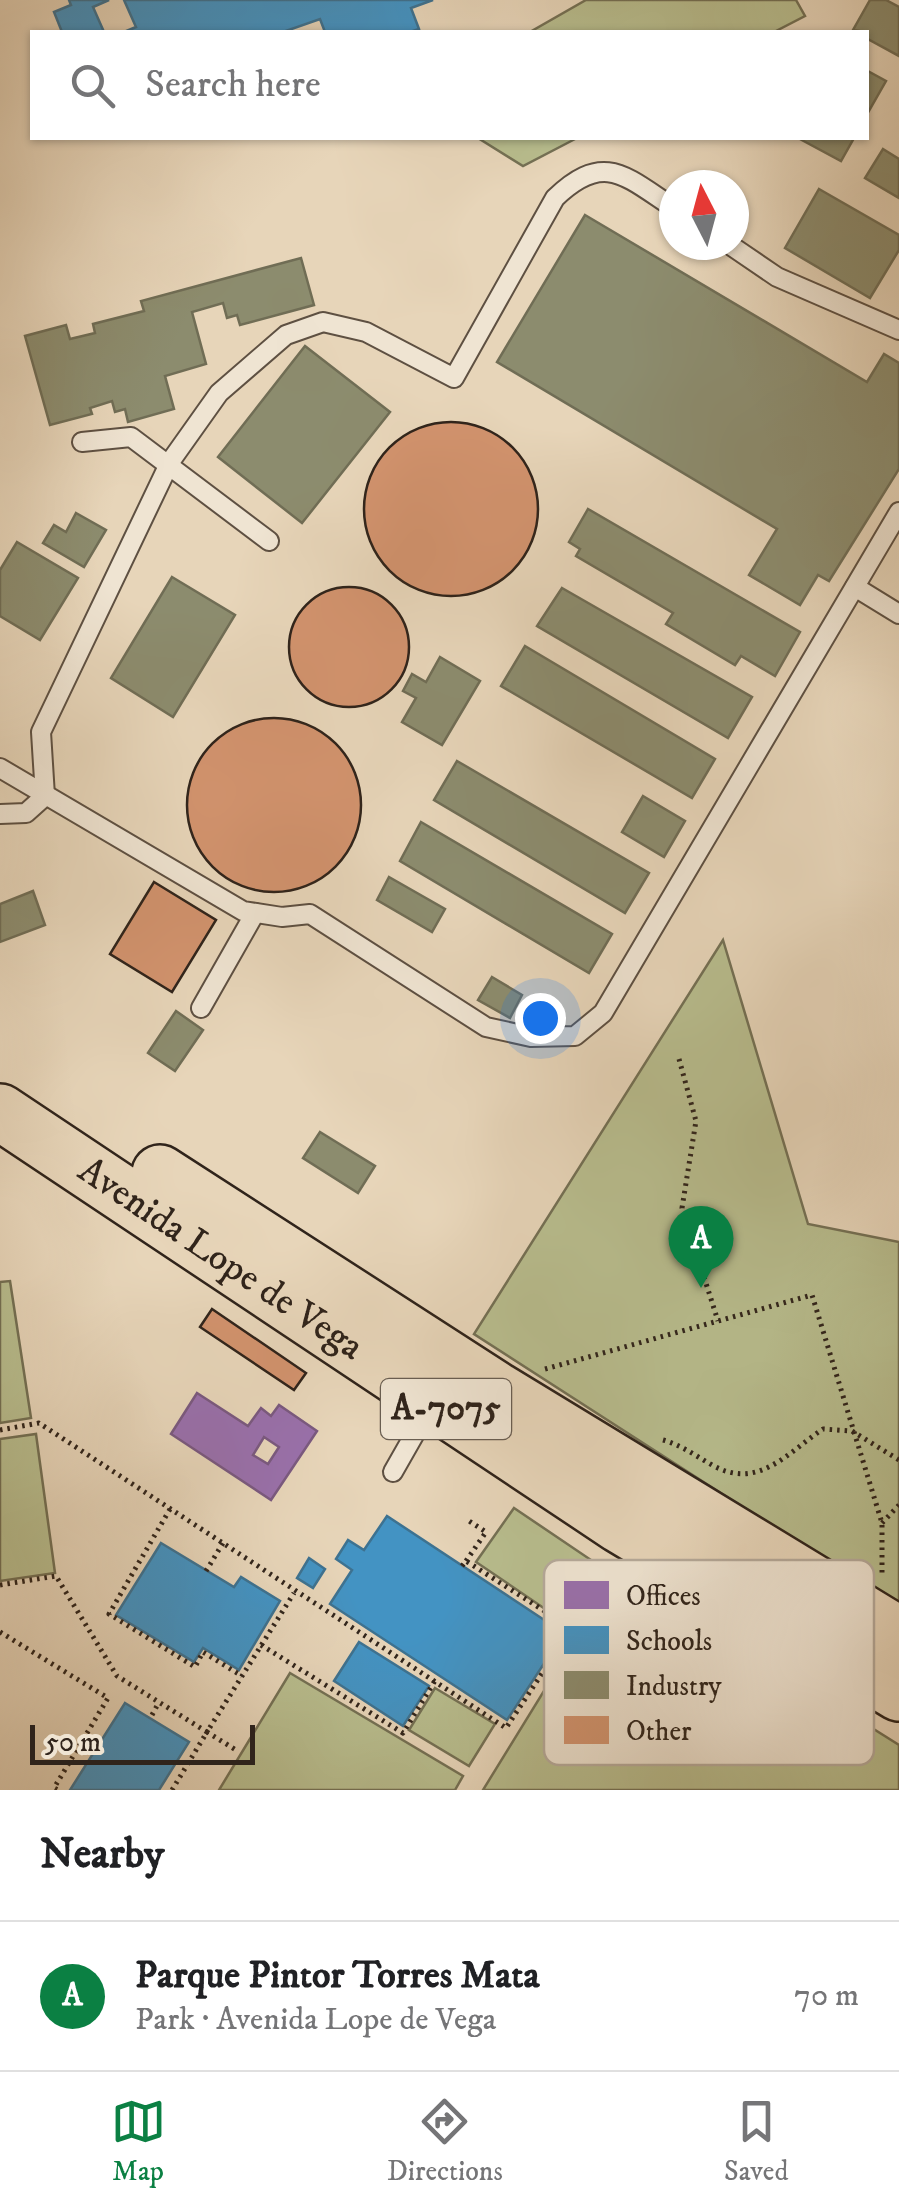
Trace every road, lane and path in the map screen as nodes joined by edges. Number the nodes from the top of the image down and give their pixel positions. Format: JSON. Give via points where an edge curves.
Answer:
{"nodes":[{"id":1,"x":659,"y":198,"type":"edge"},
{"id":2,"x":749,"y":258,"type":"edge"},
{"id":3,"x":899,"y":330,"type":"edge"},
{"id":4,"x":82,"y":442,"type":"dead end"},
{"id":5,"x":170,"y":462,"type":"junction"},
{"id":6,"x":899,"y":512,"type":"edge"},
{"id":7,"x":269,"y":541,"type":"dead end"},
{"id":8,"x":855,"y":587,"type":"junction"},
{"id":9,"x":899,"y":614,"type":"edge"},
{"id":10,"x":0,"y":768,"type":"edge"},
{"id":11,"x":44,"y":796,"type":"junction"},
{"id":12,"x":0,"y":814,"type":"edge"},
{"id":13,"x":255,"y":913,"type":"junction"},
{"id":14,"x":201,"y":1008,"type":"dead end"},
{"id":15,"x":679,"y":1059,"type":"dead end"},
{"id":16,"x":0,"y":1070,"type":"edge"},
{"id":17,"x":0,"y":1112,"type":"edge"},
{"id":18,"x":718,"y":1321,"type":"junction"},
{"id":19,"x":498,"y":1391,"type":"junction"},
{"id":20,"x":434,"y":1401,"type":"junction"},
{"id":21,"x":0,"y":1430,"type":"edge"},
{"id":22,"x":852,"y":1431,"type":"junction"},
{"id":23,"x":605,"y":1456,"type":"junction"},
{"id":24,"x":899,"y":1460,"type":"edge"},
{"id":25,"x":393,"y":1472,"type":"dead end"},
{"id":26,"x":899,"y":1506,"type":"edge"},
{"id":27,"x":170,"y":1508,"type":"junction"},
{"id":28,"x":466,"y":1519,"type":"dead end"},
{"id":29,"x":882,"y":1523,"type":"junction"},
{"id":30,"x":620,"y":1525,"type":"junction"},
{"id":31,"x":223,"y":1544,"type":"junction"},
{"id":32,"x":597,"y":1560,"type":"edge"},
{"id":33,"x":678,"y":1560,"type":"edge"},
{"id":34,"x":775,"y":1560,"type":"edge"},
{"id":35,"x":206,"y":1571,"type":"dead end"},
{"id":36,"x":0,"y":1584,"type":"edge"},
{"id":37,"x":294,"y":1593,"type":"junction"},
{"id":38,"x":544,"y":1611,"type":"edge"},
{"id":39,"x":890,"y":1630,"type":"edge"},
{"id":40,"x":0,"y":1632,"type":"edge"},
{"id":41,"x":261,"y":1645,"type":"junction"},
{"id":42,"x":544,"y":1670,"type":"edge"},
{"id":43,"x":242,"y":1676,"type":"junction"},
{"id":44,"x":874,"y":1679,"type":"edge"},
{"id":45,"x":441,"y":1681,"type":"junction"},
{"id":46,"x":899,"y":1694,"type":"edge"},
{"id":47,"x":159,"y":1702,"type":"junction"},
{"id":48,"x":152,"y":1715,"type":"dead end"},
{"id":49,"x":207,"y":1732,"type":"junction"},
{"id":50,"x":236,"y":1750,"type":"dead end"},
{"id":51,"x":58,"y":1790,"type":"edge"},
{"id":52,"x":172,"y":1790,"type":"edge"}],
"edges":[{"from":1,"to":5,"type":"lane","via":[[624,175],[598,168],[575,179],[555,198],[454,378],[366,332],[322,322],[286,335],[220,393]]},
{"from":2,"to":3,"type":"lane"},
{"from":4,"to":5,"type":"lane","via":[[131,437]]},
{"from":5,"to":7,"type":"lane"},
{"from":5,"to":11,"type":"lane","via":[[41,732]]},
{"from":6,"to":8,"type":"lane"},
{"from":8,"to":9,"type":"lane"},
{"from":8,"to":13,"type":"lane","via":[[603,1013],[575,1036],[531,1037],[486,1027],[310,914]]},
{"from":10,"to":11,"type":"lane"},
{"from":11,"to":12,"type":"lane","via":[[26,813]]},
{"from":11,"to":13,"type":"lane"},
{"from":13,"to":14,"type":"lane"},
{"from":15,"to":18,"type":"path","via":[[696,1122],[682,1208]]},
{"from":16,"to":19,"type":"main road","name":"Avenida Lope de Vega","number":"A-7075"},
{"from":17,"to":20,"type":"main road","name":"Avenida Lope de Vega","number":"A-7075"},
{"from":18,"to":19,"type":"path","via":[[532,1373]]},
{"from":18,"to":22,"type":"path","via":[[812,1295]]},
{"from":19,"to":23,"type":"main road","name":"Avenida Lope de Vega","number":"A-7075"},
{"from":20,"to":25,"type":"lane"},
{"from":20,"to":30,"type":"main road","name":"Avenida Lope de Vega","number":"A-7075"},
{"from":21,"to":27,"type":"path","via":[[39,1424]]},
{"from":22,"to":23,"type":"path","via":[[823,1430],[775,1468],[748,1475],[717,1468],[656,1438],[634,1440]]},
{"from":22,"to":24,"type":"path"},
{"from":22,"to":29,"type":"path"},
{"from":23,"to":34,"type":"main road","name":"Avenida Lope de Vega","number":"A-7075"},
{"from":26,"to":29,"type":"path"},
{"from":27,"to":31,"type":"path"},
{"from":27,"to":43,"type":"path","via":[[109,1614],[195,1667],[203,1652]]},
{"from":28,"to":38,"type":"path","via":[[486,1532],[464,1563]]},
{"from":29,"to":39,"type":"path"},
{"from":30,"to":32,"type":"path"},
{"from":30,"to":33,"type":"main road","name":"Avenida Lope de Vega","number":"A-7075"},
{"from":31,"to":35,"type":"path"},
{"from":31,"to":37,"type":"path"},
{"from":36,"to":47,"type":"path","via":[[56,1576],[117,1676]]},
{"from":37,"to":41,"type":"path"},
{"from":37,"to":45,"type":"path"},
{"from":40,"to":51,"type":"path","via":[[108,1698]]},
{"from":41,"to":43,"type":"path"},
{"from":41,"to":45,"type":"path","via":[[403,1733]]},
{"from":42,"to":45,"type":"path","via":[[506,1728]]},
{"from":43,"to":49,"type":"path"},
{"from":44,"to":46,"type":"main road","name":"Avenida Lope de Vega","number":"A-7075"},
{"from":47,"to":48,"type":"path"},
{"from":47,"to":49,"type":"path"},
{"from":49,"to":50,"type":"path"},
{"from":49,"to":52,"type":"path"}]}
